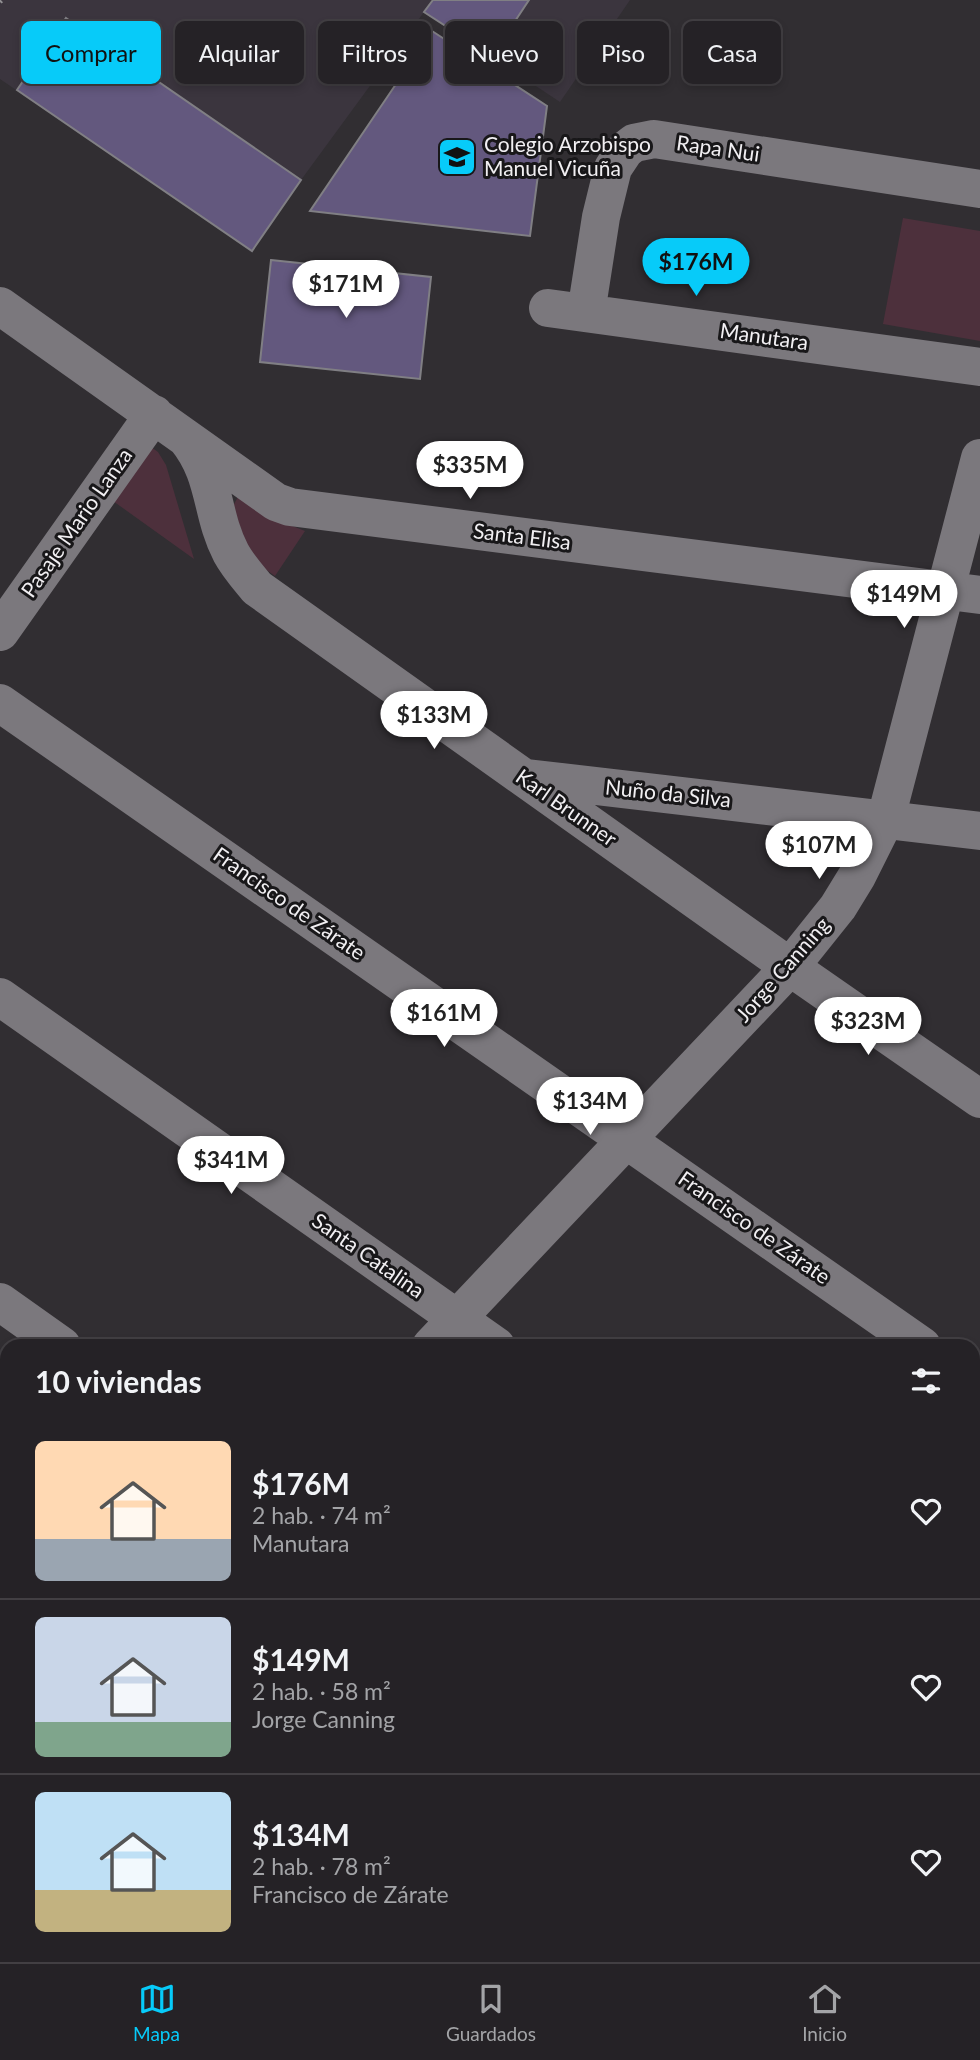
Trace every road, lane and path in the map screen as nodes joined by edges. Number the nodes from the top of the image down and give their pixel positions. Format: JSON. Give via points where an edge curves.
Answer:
{"nodes":[{"id":1,"x":980,"y":189,"type":"edge"},
{"id":2,"x":0,"y":306,"type":"edge"},
{"id":3,"x":548,"y":308,"type":"dead end"},
{"id":4,"x":586,"y":313,"type":"junction"},
{"id":5,"x":980,"y":367,"type":"edge"},
{"id":6,"x":154,"y":414,"type":"junction"},
{"id":7,"x":186,"y":438,"type":"junction"},
{"id":8,"x":980,"y":458,"type":"edge"},
{"id":9,"x":962,"y":593,"type":"edge"},
{"id":10,"x":0,"y":632,"type":"edge"},
{"id":11,"x":0,"y":703,"type":"edge"},
{"id":12,"x":523,"y":778,"type":"junction"},
{"id":13,"x":886,"y":818,"type":"junction"},
{"id":14,"x":974,"y":834,"type":"edge"},
{"id":15,"x":790,"y":967,"type":"junction"},
{"id":16,"x":0,"y":997,"type":"edge"},
{"id":17,"x":980,"y":1099,"type":"edge"},
{"id":18,"x":627,"y":1141,"type":"junction"},
{"id":19,"x":0,"y":1302,"type":"edge"},
{"id":20,"x":457,"y":1318,"type":"junction"},
{"id":21,"x":52,"y":1339,"type":"edge"},
{"id":22,"x":438,"y":1339,"type":"edge"},
{"id":23,"x":486,"y":1339,"type":"edge"},
{"id":24,"x":912,"y":1339,"type":"edge"}],
"edges":[{"from":1,"to":4,"type":"street","name":"Rapa Nui","via":[[643,140],[625,150],[613,168]]},
{"from":2,"to":6,"type":"street","name":"Santa Elisa"},
{"from":3,"to":4,"type":"street","name":"Manutara"},
{"from":4,"to":5,"type":"street","name":"Manutara"},
{"from":6,"to":7,"type":"street","name":"Santa Elisa"},
{"from":6,"to":10,"type":"street","name":"Pasaje Mario Lanza"},
{"from":7,"to":9,"type":"street","name":"Santa Elisa","via":[[276,502],[290,507]]},
{"from":7,"to":12,"type":"street","name":"Karl Brunner","via":[[206,469],[231,553],[257,588]]},
{"from":8,"to":9,"type":"street","name":"Jorge Canning"},
{"from":9,"to":13,"type":"street","name":"Jorge Canning"},
{"from":11,"to":18,"type":"street","name":"Francisco de Zárate"},
{"from":12,"to":13,"type":"street","name":"Nuño da Silva"},
{"from":12,"to":15,"type":"street","name":"Karl Brunner"},
{"from":13,"to":14,"type":"street","name":"Nuño da Silva"},
{"from":13,"to":15,"type":"street","name":"Jorge Canning","via":[[838,907]]},
{"from":15,"to":17,"type":"street","name":"Karl Brunner"},
{"from":15,"to":18,"type":"street","name":"Jorge Canning"},
{"from":16,"to":20,"type":"street","name":"Santa Catalina"},
{"from":18,"to":20,"type":"street","name":"Jorge Canning"},
{"from":18,"to":24,"type":"street","name":"Francisco de Zárate"},
{"from":19,"to":21,"type":"street"},
{"from":20,"to":22,"type":"street","name":"Jorge Canning"},
{"from":20,"to":23,"type":"street","name":"Santa Catalina"}]}
